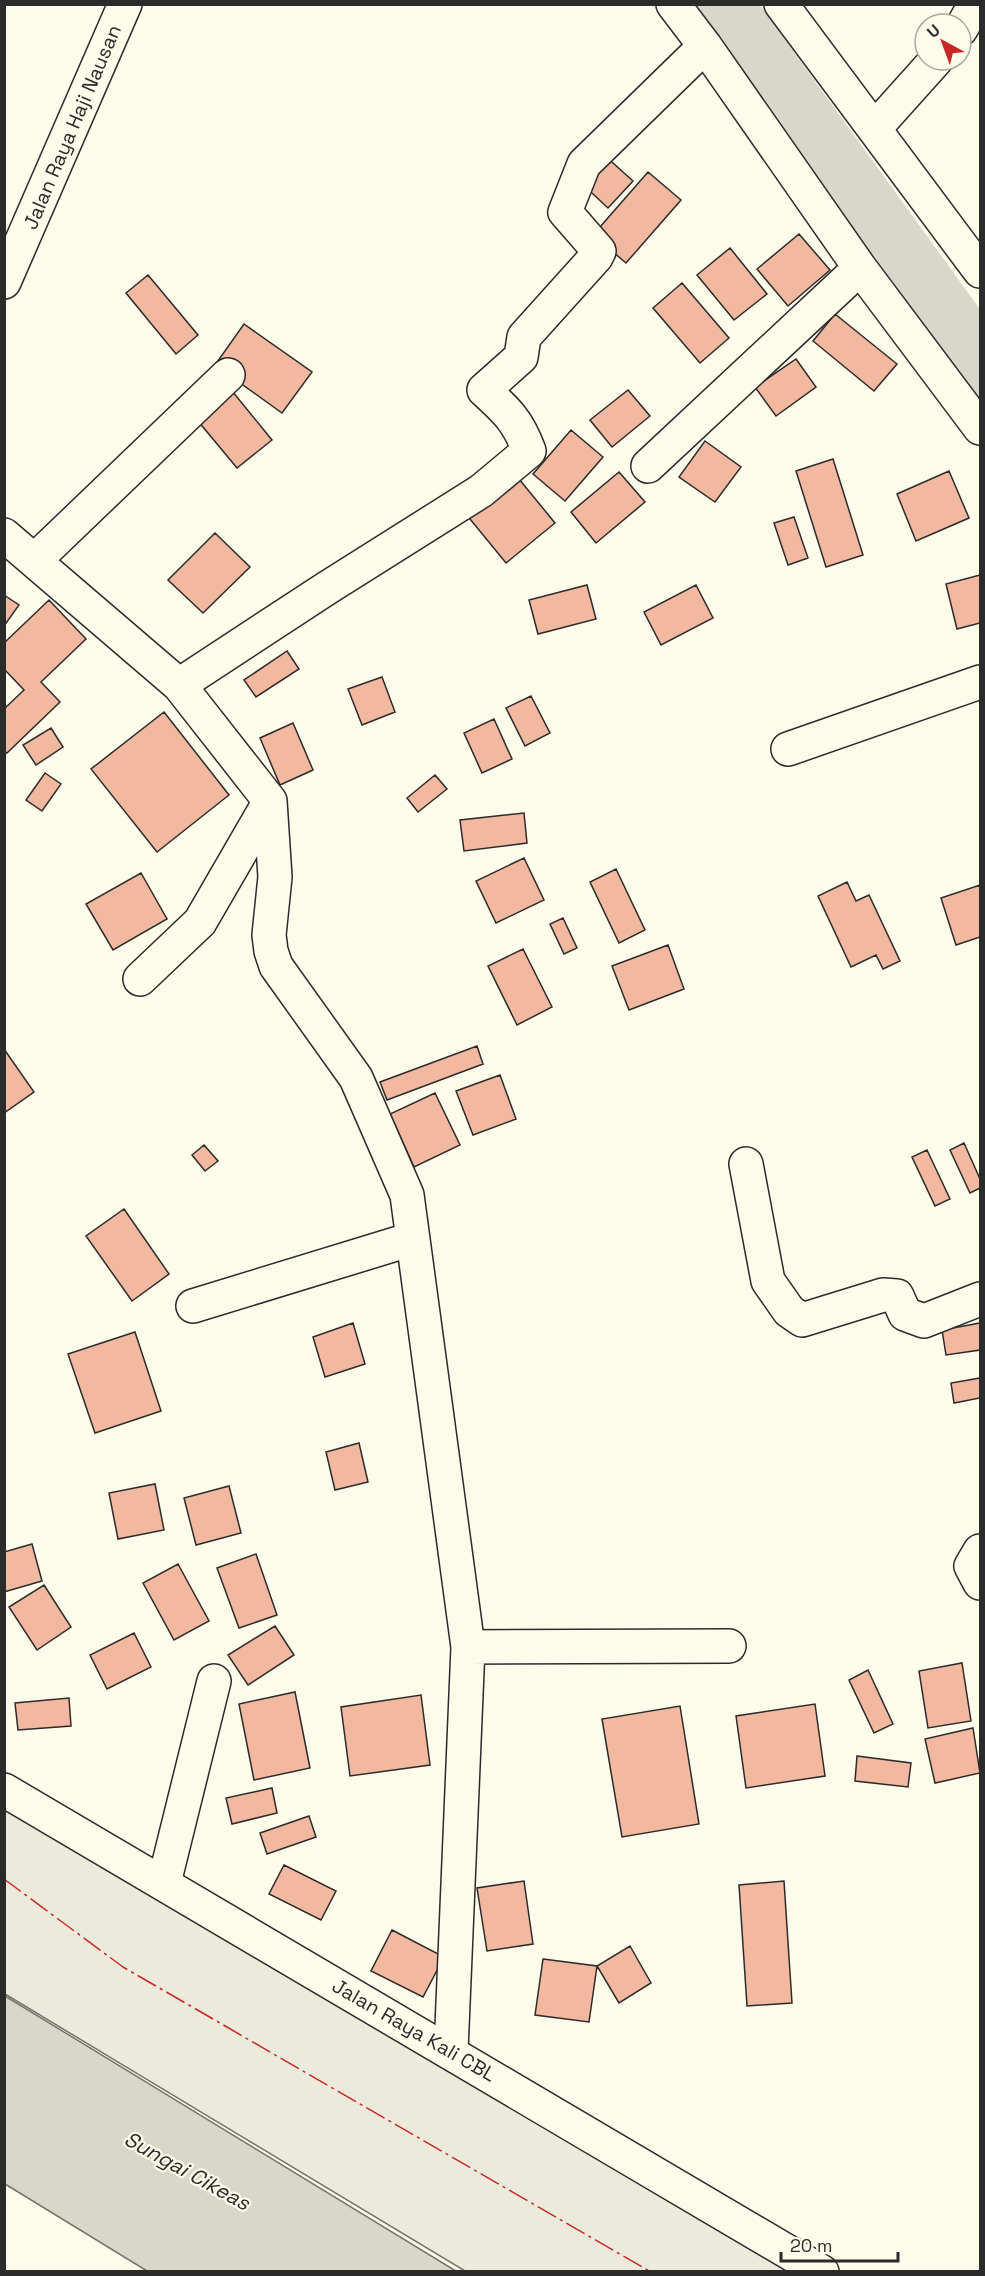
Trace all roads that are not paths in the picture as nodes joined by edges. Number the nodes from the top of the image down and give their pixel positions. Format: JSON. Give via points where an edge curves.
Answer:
{"nodes":[{"id":1,"x":125,"y":4,"type":"edge"},
{"id":2,"x":673,"y":4,"type":"edge"},
{"id":3,"x":781,"y":4,"type":"edge"},
{"id":4,"x":705,"y":46,"type":"junction"},
{"id":5,"x":925,"y":72,"type":"edge"},
{"id":6,"x":875,"y":128,"type":"junction"},
{"id":7,"x":860,"y":268,"type":"junction"},
{"id":8,"x":981,"y":271,"type":"edge"},
{"id":9,"x":4,"y":282,"type":"edge"},
{"id":10,"x":228,"y":375,"type":"dead end"},
{"id":11,"x":981,"y":428,"type":"edge"},
{"id":12,"x":648,"y":466,"type":"dead end"},
{"id":13,"x":4,"y":535,"type":"edge"},
{"id":14,"x":35,"y":560,"type":"junction"},
{"id":15,"x":981,"y":682,"type":"edge"},
{"id":16,"x":179,"y":685,"type":"junction"},
{"id":17,"x":788,"y":749,"type":"dead end"},
{"id":18,"x":270,"y":801,"type":"junction"},
{"id":19,"x":141,"y":979,"type":"dead end"},
{"id":20,"x":746,"y":1164,"type":"dead end"},
{"id":21,"x":412,"y":1239,"type":"junction"},
{"id":22,"x":981,"y":1299,"type":"edge"},
{"id":23,"x":193,"y":1306,"type":"dead end"},
{"id":24,"x":981,"y":1551,"type":"edge"},
{"id":25,"x":981,"y":1583,"type":"edge"},
{"id":26,"x":729,"y":1646,"type":"dead end"},
{"id":27,"x":468,"y":1647,"type":"junction"},
{"id":28,"x":214,"y":1682,"type":"dead end"},
{"id":29,"x":4,"y":1790,"type":"edge"},
{"id":30,"x":164,"y":1883,"type":"junction"},
{"id":31,"x":451,"y":2051,"type":"junction"},
{"id":32,"x":822,"y":2271,"type":"edge"}],
"edges":[{"from":1,"to":9,"type":"street","name":"Jalan Raya Haji Nausan"},
{"from":2,"to":4,"type":"street"},
{"from":3,"to":6,"type":"street"},
{"from":4,"to":7,"type":"street"},
{"from":4,"to":16,"type":"street","via":[[584,164],[565,212],[599,251],[524,337],[521,357],[484,390],[510,414],[529,451],[481,491]]},
{"from":5,"to":6,"type":"street"},
{"from":6,"to":8,"type":"street"},
{"from":7,"to":11,"type":"street"},
{"from":7,"to":12,"type":"street"},
{"from":10,"to":14,"type":"street"},
{"from":13,"to":14,"type":"street"},
{"from":14,"to":16,"type":"street"},
{"from":15,"to":17,"type":"street"},
{"from":16,"to":18,"type":"street"},
{"from":18,"to":19,"type":"street","via":[[200,922]]},
{"from":18,"to":21,"type":"street","via":[[275,877],[271,951],[276,966],[356,1078],[407,1195]]},
{"from":20,"to":22,"type":"street","via":[[768,1281],[789,1311],[802,1320],[883,1295],[897,1296],[905,1314],[924,1321]]},
{"from":21,"to":23,"type":"street"},
{"from":21,"to":27,"type":"street"},
{"from":24,"to":25,"type":"street","via":[[972,1566]]},
{"from":26,"to":27,"type":"street"},
{"from":27,"to":31,"type":"street"},
{"from":28,"to":30,"type":"street"},
{"from":29,"to":30,"type":"street","name":"Jalan Raya Kali CBL"},
{"from":30,"to":31,"type":"street","name":"Jalan Raya Kali CBL"},
{"from":31,"to":32,"type":"street","name":"Jalan Raya Kali CBL"}]}
